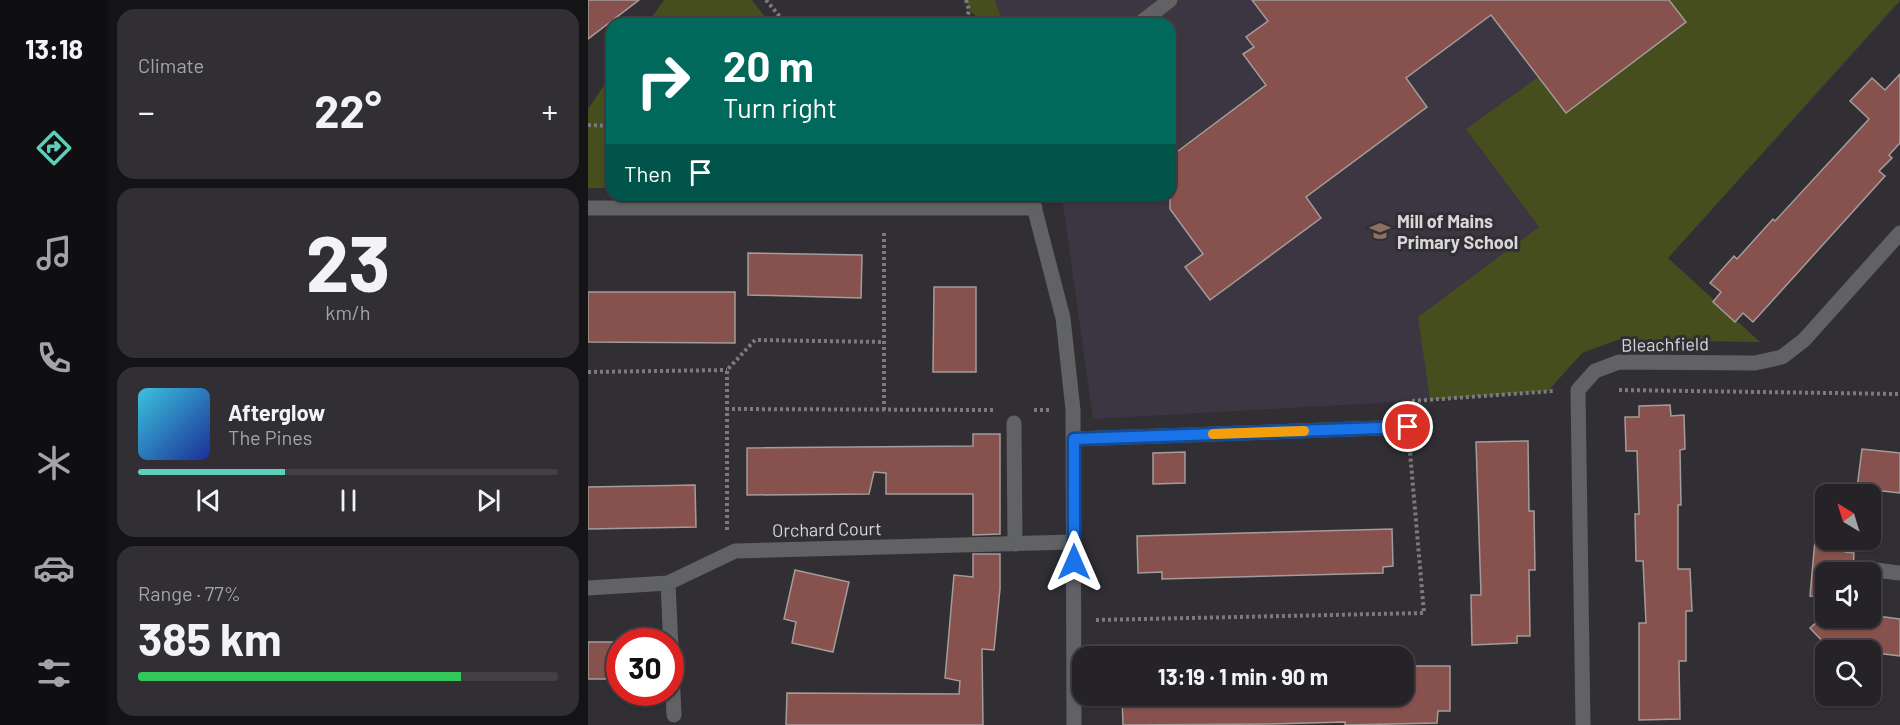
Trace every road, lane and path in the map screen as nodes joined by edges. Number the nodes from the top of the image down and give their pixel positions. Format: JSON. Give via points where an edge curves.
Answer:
{"nodes":[{"id":1,"x":766,"y":0,"type":"edge"},
{"id":2,"x":966,"y":0,"type":"edge"},
{"id":3,"x":1170,"y":0,"type":"edge"},
{"id":4,"x":781,"y":18,"type":"edge"},
{"id":5,"x":967,"y":18,"type":"edge"},
{"id":6,"x":1147,"y":18,"type":"edge"},
{"id":7,"x":588,"y":125,"type":"edge"},
{"id":8,"x":606,"y":126,"type":"edge"},
{"id":9,"x":1033,"y":202,"type":"edge"},
{"id":10,"x":588,"y":208,"type":"edge"},
{"id":11,"x":884,"y":208,"type":"junction"},
{"id":12,"x":1900,"y":233,"type":"edge"},
{"id":13,"x":884,"y":342,"type":"junction"},
{"id":14,"x":727,"y":370,"type":"junction"},
{"id":15,"x":588,"y":372,"type":"edge"},
{"id":16,"x":1578,"y":390,"type":"junction"},
{"id":17,"x":1900,"y":394,"type":"edge"},
{"id":18,"x":1407,"y":401,"type":"dead end"},
{"id":19,"x":726,"y":409,"type":"junction"},
{"id":20,"x":884,"y":410,"type":"junction"},
{"id":21,"x":1002,"y":410,"type":"dead end"},
{"id":22,"x":1024,"y":410,"type":"dead end"},
{"id":23,"x":1073,"y":410,"type":"junction"},
{"id":24,"x":1014,"y":423,"type":"dead end"},
{"id":25,"x":1408,"y":427,"type":"joint"},
{"id":26,"x":1074,"y":439,"type":"junction"},
{"id":27,"x":1073,"y":542,"type":"junction"},
{"id":28,"x":1015,"y":544,"type":"junction"},
{"id":29,"x":735,"y":551,"type":"junction"},
{"id":30,"x":1881,"y":571,"type":"edge"},
{"id":31,"x":1900,"y":573,"type":"edge"},
{"id":32,"x":668,"y":582,"type":"junction"},
{"id":33,"x":588,"y":588,"type":"edge"},
{"id":34,"x":1074,"y":620,"type":"junction"},
{"id":35,"x":674,"y":715,"type":"dead end"},
{"id":36,"x":1074,"y":725,"type":"edge"},
{"id":37,"x":1583,"y":725,"type":"edge"}],
"edges":[{"from":1,"to":4,"type":"path"},
{"from":2,"to":5,"type":"path"},
{"from":3,"to":6,"type":"street"},
{"from":7,"to":8,"type":"path"},
{"from":9,"to":11,"type":"street"},
{"from":9,"to":23,"type":"street","via":[[1063,318]]},
{"from":10,"to":11,"type":"street"},
{"from":11,"to":13,"type":"path"},
{"from":12,"to":16,"type":"street","name":"Bleachfield","via":[[1804,340],[1782,357],[1755,363],[1619,362],[1595,371]]},
{"from":13,"to":14,"type":"path","via":[[755,340]]},
{"from":13,"to":20,"type":"path"},
{"from":14,"to":15,"type":"path"},
{"from":14,"to":19,"type":"path"},
{"from":16,"to":17,"type":"path"},
{"from":16,"to":18,"type":"path"},
{"from":16,"to":37,"type":"street"},
{"from":19,"to":20,"type":"path"},
{"from":19,"to":29,"type":"path","via":[[727,536]]},
{"from":20,"to":21,"type":"path"},
{"from":22,"to":23,"type":"path"},
{"from":23,"to":26,"type":"street"},
{"from":24,"to":28,"type":"street"},
{"from":25,"to":26,"type":"street"},
{"from":25,"to":34,"type":"path","via":[[1424,613]]},
{"from":26,"to":27,"type":"street"},
{"from":27,"to":28,"type":"street","name":"Orchard Court"},
{"from":27,"to":34,"type":"street"},
{"from":28,"to":29,"type":"street","name":"Orchard Court"},
{"from":29,"to":32,"type":"street","name":"Orchard Court"},
{"from":30,"to":31,"type":"street"},
{"from":32,"to":33,"type":"street","name":"Orchard Court"},
{"from":32,"to":35,"type":"street"},
{"from":34,"to":36,"type":"street"}]}
